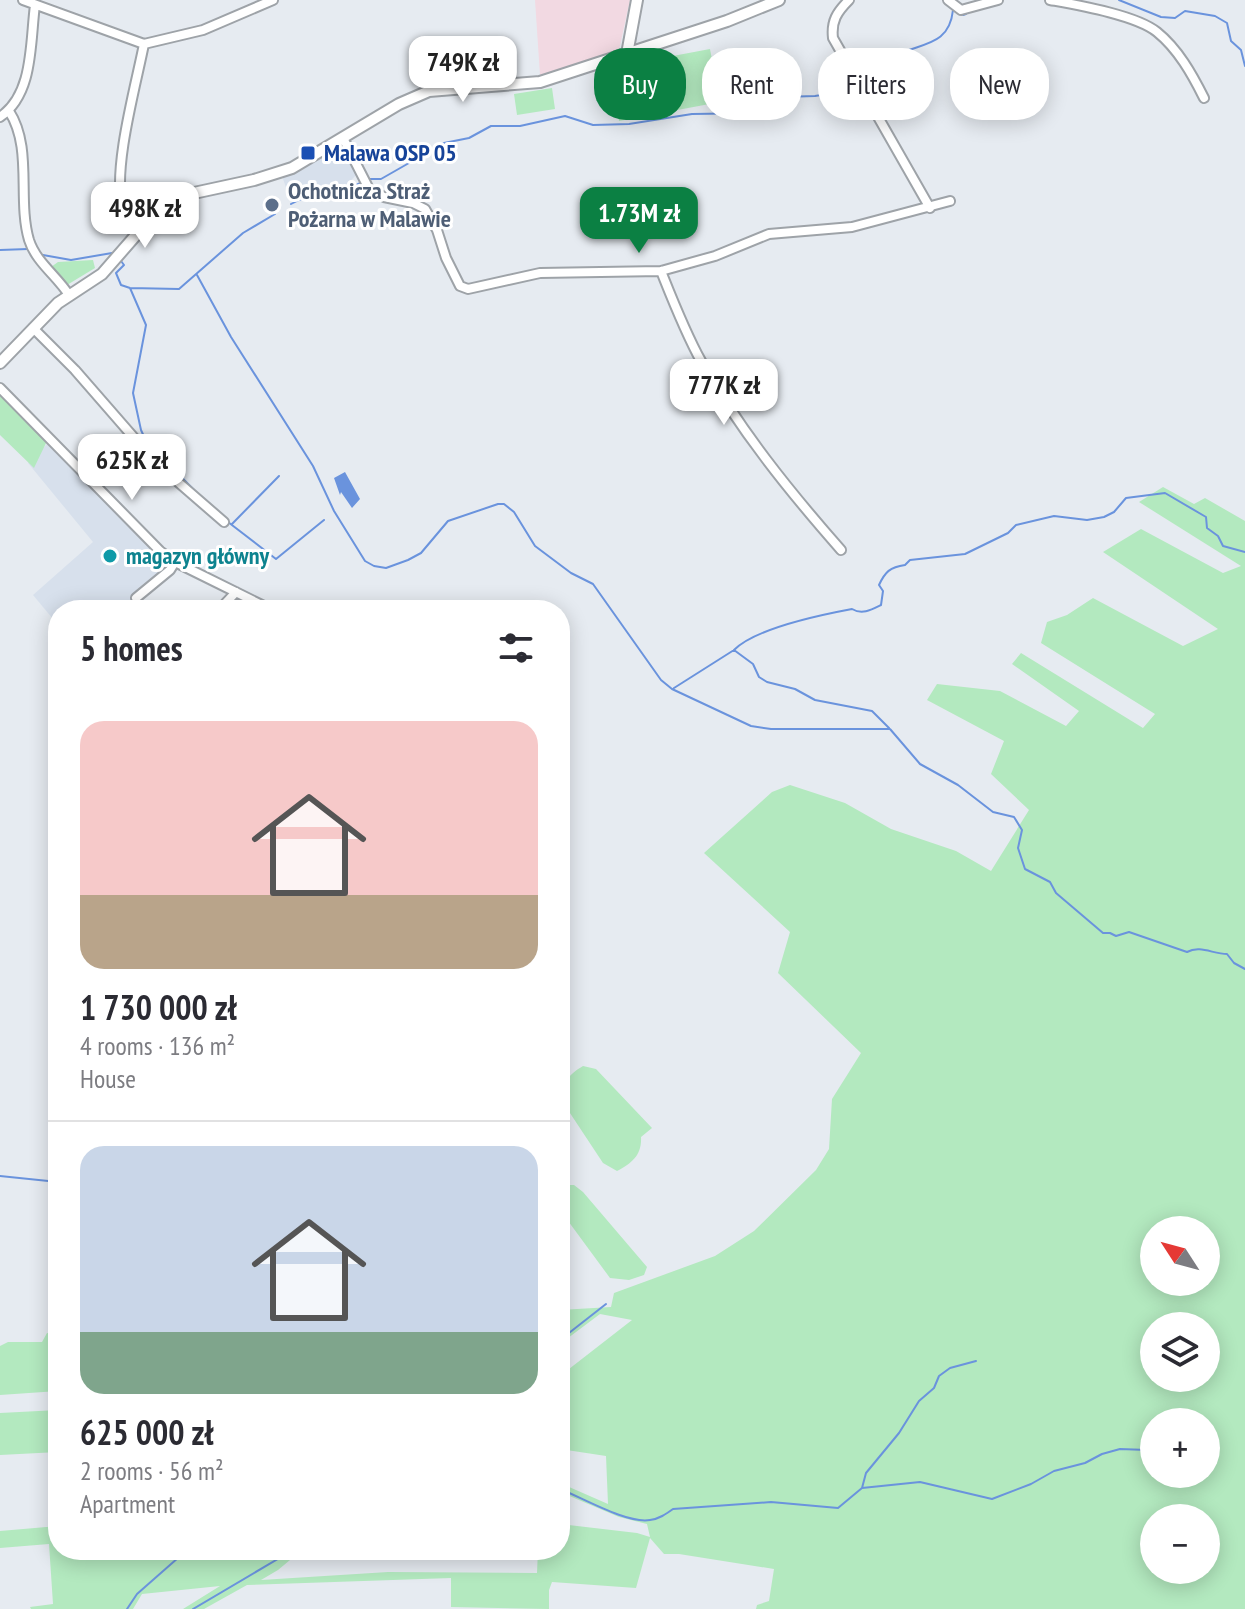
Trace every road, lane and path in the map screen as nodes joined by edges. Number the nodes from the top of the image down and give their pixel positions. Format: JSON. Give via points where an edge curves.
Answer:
{"nodes":[{"id":1,"x":23,"y":0,"type":"edge"},
{"id":2,"x":273,"y":0,"type":"edge"},
{"id":3,"x":637,"y":0,"type":"edge"},
{"id":4,"x":779,"y":0,"type":"edge"},
{"id":5,"x":849,"y":0,"type":"edge"},
{"id":6,"x":998,"y":0,"type":"edge"},
{"id":7,"x":1050,"y":0,"type":"edge"},
{"id":8,"x":953,"y":4,"type":"edge"},
{"id":9,"x":35,"y":5,"type":"junction"},
{"id":10,"x":144,"y":44,"type":"junction"},
{"id":11,"x":628,"y":48,"type":"edge"},
{"id":12,"x":645,"y":48,"type":"edge"},
{"id":13,"x":594,"y":65,"type":"edge"},
{"id":14,"x":1204,"y":98,"type":"dead end"},
{"id":15,"x":9,"y":111,"type":"junction"},
{"id":16,"x":0,"y":117,"type":"edge"},
{"id":17,"x":343,"y":138,"type":"junction"},
{"id":18,"x":950,"y":201,"type":"dead end"},
{"id":19,"x":930,"y":208,"type":"junction"},
{"id":20,"x":138,"y":232,"type":"junction"},
{"id":21,"x":661,"y":271,"type":"junction"},
{"id":22,"x":69,"y":295,"type":"junction"},
{"id":23,"x":33,"y":328,"type":"junction"},
{"id":24,"x":0,"y":363,"type":"edge"},
{"id":25,"x":0,"y":388,"type":"edge"},
{"id":26,"x":224,"y":522,"type":"dead end"},
{"id":27,"x":841,"y":550,"type":"dead end"},
{"id":28,"x":175,"y":562,"type":"junction"},
{"id":29,"x":236,"y":592,"type":"junction"},
{"id":30,"x":136,"y":598,"type":"dead end"},
{"id":31,"x":228,"y":600,"type":"edge"},
{"id":32,"x":252,"y":600,"type":"edge"}],
"edges":[{"from":1,"to":9,"type":"street"},
{"from":2,"to":10,"type":"street","via":[[203,30]]},
{"from":3,"to":11,"type":"street"},
{"from":4,"to":12,"type":"street"},
{"from":5,"to":19,"type":"street","via":[[837,12],[833,38]]},
{"from":6,"to":8,"type":"street","via":[[969,9]]},
{"from":7,"to":14,"type":"street","via":[[1156,31],[1186,64]]},
{"from":9,"to":10,"type":"street"},
{"from":9,"to":15,"type":"street","via":[[24,82]]},
{"from":10,"to":20,"type":"street","via":[[129,112],[121,194],[122,208]]},
{"from":13,"to":17,"type":"street","via":[[540,82],[429,91]]},
{"from":15,"to":16,"type":"street"},
{"from":15,"to":22,"type":"street","via":[[21,148],[30,245]]},
{"from":17,"to":20,"type":"street","via":[[285,171],[180,196]]},
{"from":17,"to":21,"type":"street","via":[[365,181],[384,197],[425,209],[460,286],[468,289],[540,273]]},
{"from":18,"to":19,"type":"street"},
{"from":19,"to":21,"type":"street","via":[[852,227],[769,234]]},
{"from":20,"to":22,"type":"street","via":[[102,274]]},
{"from":21,"to":27,"type":"street","via":[[717,389]]},
{"from":22,"to":23,"type":"street"},
{"from":23,"to":24,"type":"street"},
{"from":23,"to":26,"type":"street","via":[[156,463]]},
{"from":25,"to":28,"type":"street","via":[[155,548]]},
{"from":28,"to":29,"type":"street"},
{"from":28,"to":30,"type":"street"},
{"from":29,"to":31,"type":"street"},
{"from":29,"to":32,"type":"street"}]}
